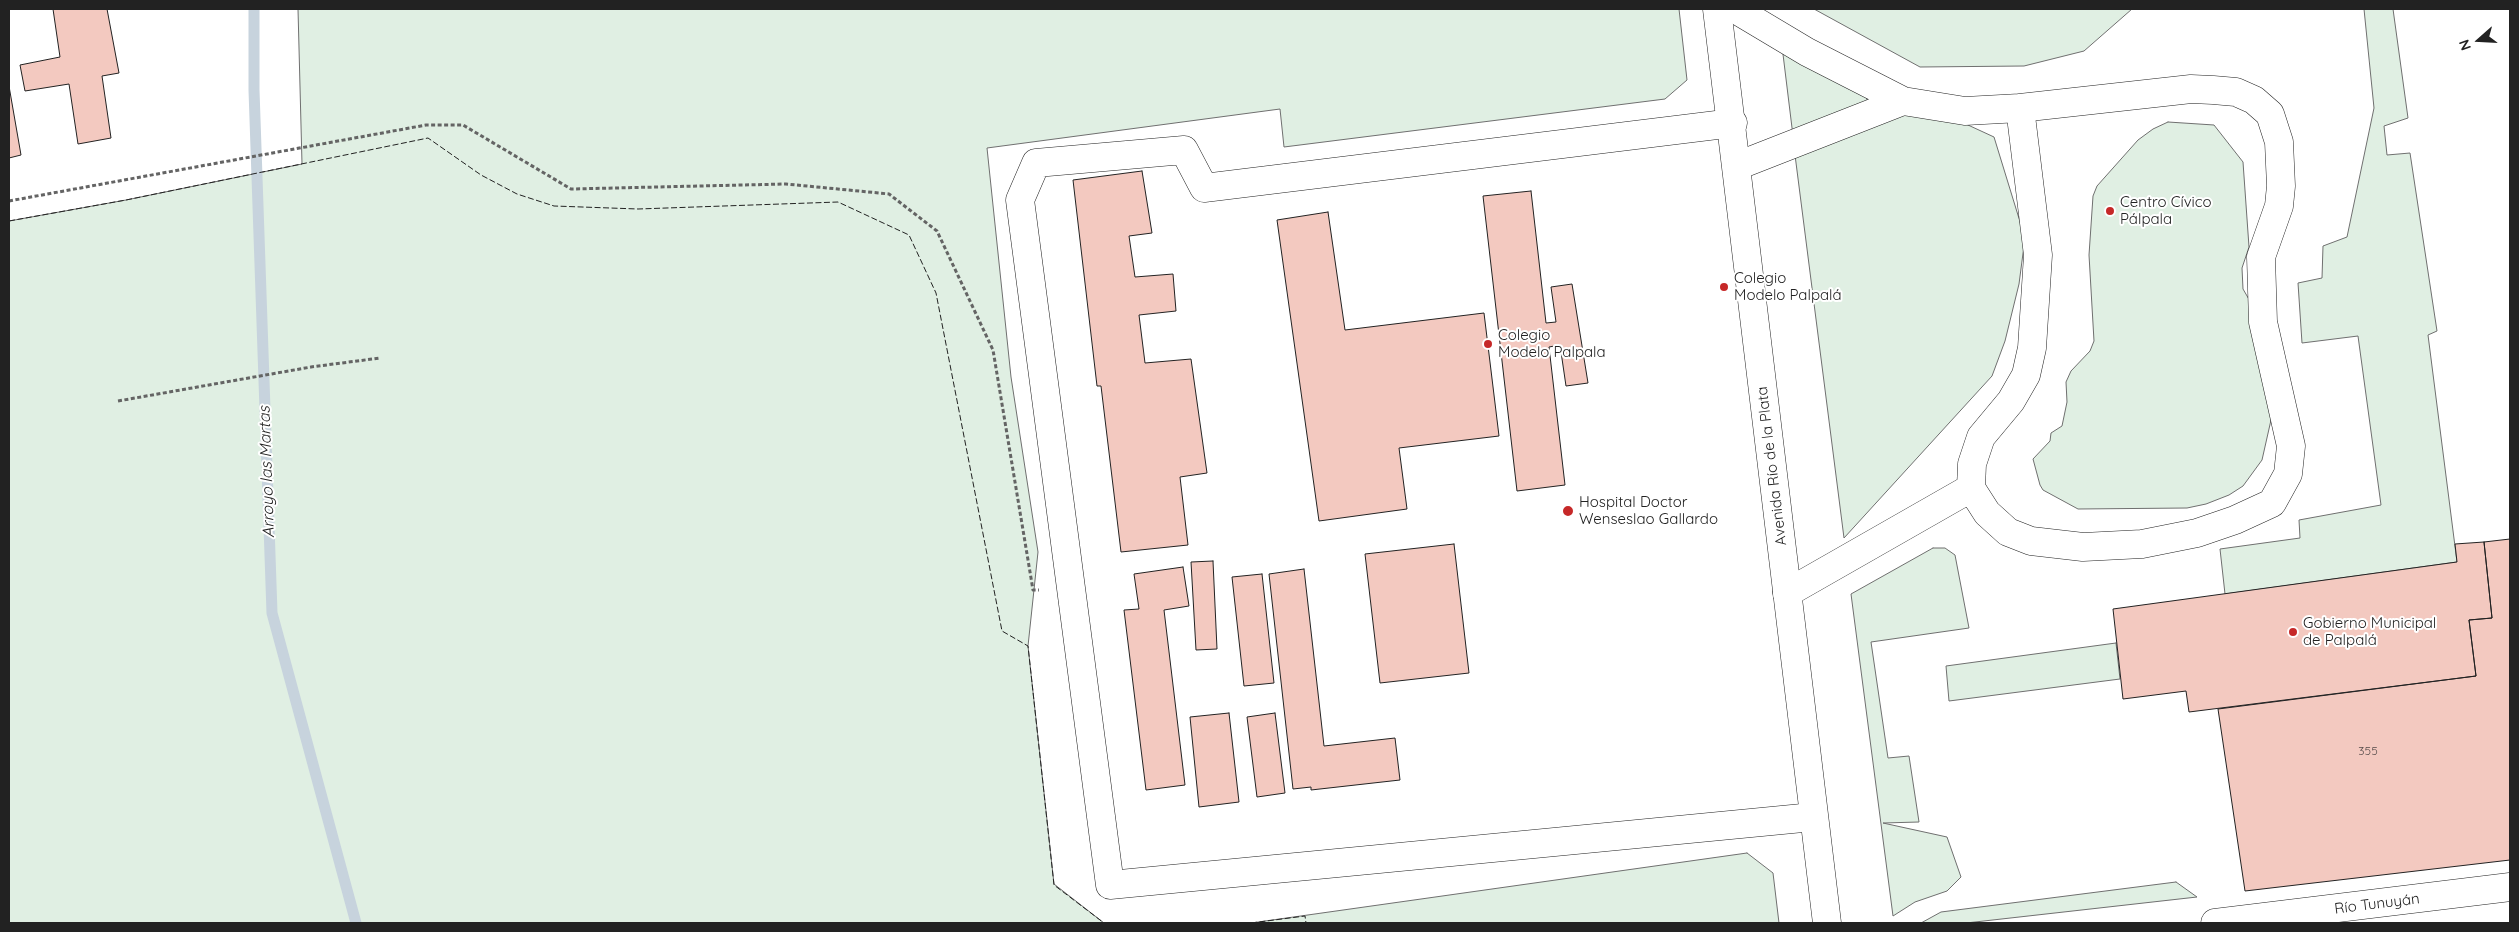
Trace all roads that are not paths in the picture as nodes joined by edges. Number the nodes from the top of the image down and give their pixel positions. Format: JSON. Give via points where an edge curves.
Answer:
{"nodes":[{"id":1,"x":1717,"y":9,"type":"edge"},
{"id":2,"x":1735,"y":9,"type":"edge"},
{"id":3,"x":1903,"y":101,"type":"junction"},
{"id":4,"x":2020,"y":108,"type":"junction"},
{"id":5,"x":1733,"y":123,"type":"junction"},
{"id":6,"x":1737,"y":166,"type":"junction"},
{"id":7,"x":1971,"y":488,"type":"junction"},
{"id":8,"x":1787,"y":593,"type":"junction"},
{"id":9,"x":1813,"y":817,"type":"junction"},
{"id":10,"x":2510,"y":887,"type":"edge"},
{"id":11,"x":2277,"y":920,"type":"edge"},
{"id":12,"x":1826,"y":923,"type":"edge"},
{"id":13,"x":2214,"y":923,"type":"edge"}],
"edges":[{"from":1,"to":5,"type":"main road","name":"Avenida Río de la Plata"},
{"from":2,"to":3,"type":"main road","via":[[1807,52]]},
{"from":3,"to":4,"type":"main road","via":[[1965,111]]},
{"from":3,"to":6,"type":"main road"},
{"from":4,"to":7,"type":"main road","via":[[2038,255],[2032,348],[2026,375],[1981,437],[1972,464]]},
{"from":4,"to":7,"type":"main road","via":[[2191,89],[2236,92],[2254,100],[2270,114],[2279,142],[2281,186],[2279,206],[2261,257],[2263,322],[2291,446],[2288,474],[2272,503],[2235,520],[2197,533],[2133,544],[2083,547],[2032,541],[2008,532],[1987,513]]},
{"from":5,"to":6,"type":"main road","name":"Avenida Río de la Plata"},
{"from":5,"to":9,"type":"main road","via":[[1204,188],[1184,150],[1036,163],[1020,200],[1110,885]]},
{"from":6,"to":8,"type":"main road","name":"Avenida Río de la Plata"},
{"from":7,"to":8,"type":"main road"},
{"from":8,"to":9,"type":"main road","name":"Avenida Río de la Plata"},
{"from":9,"to":12,"type":"main road","name":"Avenida Río de la Plata"},
{"from":10,"to":11,"type":"main road","name":"Río Tunuyán"},
{"from":11,"to":13,"type":"main road","name":"Río Tunuyán"}]}
